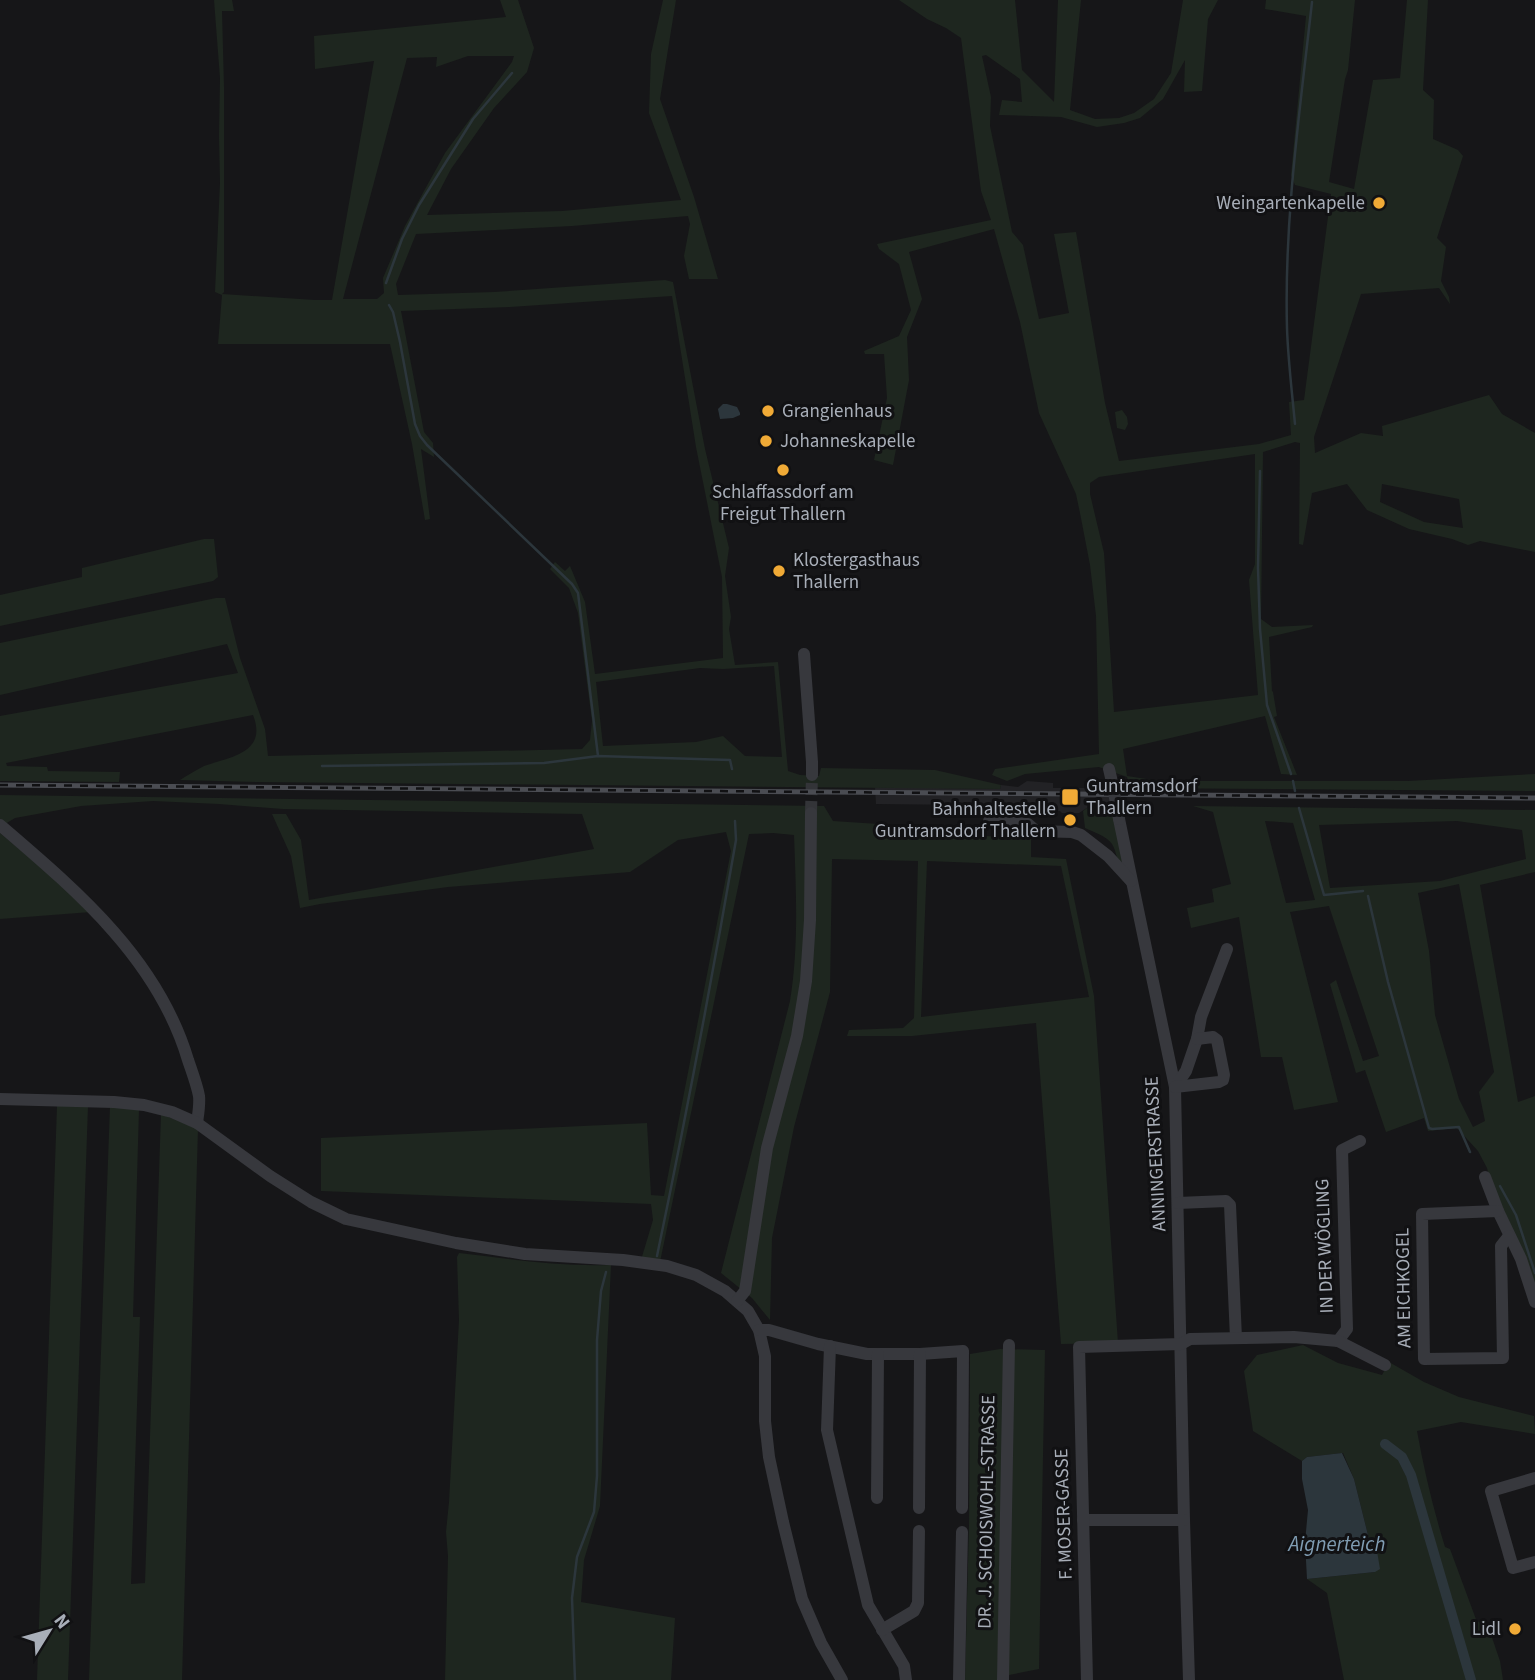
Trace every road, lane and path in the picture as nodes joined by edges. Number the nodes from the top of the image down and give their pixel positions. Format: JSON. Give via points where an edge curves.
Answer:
{"nodes":[{"id":1,"x":804,"y":654,"type":"dead end"},
{"id":2,"x":812,"y":775,"type":"tunnel mouth"},
{"id":3,"x":1110,"y":776,"type":"dead end"},
{"id":4,"x":811,"y":813,"type":"tunnel mouth"},
{"id":5,"x":989,"y":821,"type":"dead end"},
{"id":6,"x":0,"y":825,"type":"edge"},
{"id":7,"x":1131,"y":882,"type":"junction"},
{"id":8,"x":1227,"y":949,"type":"dead end"},
{"id":9,"x":1196,"y":1039,"type":"junction"},
{"id":10,"x":1175,"y":1087,"type":"junction"},
{"id":11,"x":0,"y":1100,"type":"edge"},
{"id":12,"x":197,"y":1123,"type":"junction"},
{"id":13,"x":1360,"y":1141,"type":"dead end"},
{"id":14,"x":1485,"y":1177,"type":"dead end"},
{"id":15,"x":1178,"y":1203,"type":"junction"},
{"id":16,"x":1498,"y":1211,"type":"junction"},
{"id":17,"x":1509,"y":1236,"type":"junction"},
{"id":18,"x":737,"y":1301,"type":"junction"},
{"id":19,"x":1535,"y":1302,"type":"edge"},
{"id":20,"x":759,"y":1330,"type":"junction"},
{"id":21,"x":1236,"y":1338,"type":"junction"},
{"id":22,"x":1338,"y":1341,"type":"junction"},
{"id":23,"x":1181,"y":1344,"type":"junction"},
{"id":24,"x":1009,"y":1345,"type":"dead end"},
{"id":25,"x":830,"y":1346,"type":"junction"},
{"id":26,"x":878,"y":1354,"type":"junction"},
{"id":27,"x":920,"y":1354,"type":"junction"},
{"id":28,"x":1385,"y":1365,"type":"dead end"},
{"id":29,"x":1535,"y":1478,"type":"edge"},
{"id":30,"x":877,"y":1498,"type":"dead end"},
{"id":31,"x":919,"y":1508,"type":"dead end"},
{"id":32,"x":962,"y":1508,"type":"dead end"},
{"id":33,"x":1083,"y":1520,"type":"junction"},
{"id":34,"x":1184,"y":1520,"type":"junction"},
{"id":35,"x":919,"y":1531,"type":"dead end"},
{"id":36,"x":962,"y":1532,"type":"dead end"},
{"id":37,"x":1535,"y":1562,"type":"edge"},
{"id":38,"x":882,"y":1630,"type":"junction"},
{"id":39,"x":842,"y":1680,"type":"edge"},
{"id":40,"x":906,"y":1680,"type":"edge"},
{"id":41,"x":959,"y":1680,"type":"edge"},
{"id":42,"x":1003,"y":1680,"type":"edge"},
{"id":43,"x":1087,"y":1680,"type":"edge"},
{"id":44,"x":1189,"y":1680,"type":"edge"}],
"edges":[{"from":1,"to":2,"type":"street"},
{"from":3,"to":7,"type":"street","name":"ANNINGERSTRASSE","bridge":true},
{"from":4,"to":18,"type":"street","via":[[806,981],[797,1036],[767,1148],[745,1292]]},
{"from":5,"to":7,"type":"street","name":"ANNINGERSTRASSE","via":[[1081,835]]},
{"from":6,"to":12,"type":"street","via":[[90,905],[160,993],[185,1048],[199,1097]]},
{"from":7,"to":10,"type":"street","name":"ANNINGERSTRASSE"},
{"from":8,"to":9,"type":"street"},
{"from":9,"to":10,"type":"street","via":[[1186,1071]]},
{"from":9,"to":10,"type":"street","via":[[1213,1037],[1217,1041],[1223,1080]]},
{"from":10,"to":15,"type":"street","name":"ANNINGERSTRASSE"},
{"from":11,"to":12,"type":"street","via":[[144,1105]]},
{"from":12,"to":18,"type":"street","via":[[270,1176],[346,1219],[525,1254],[667,1266],[696,1275]]},
{"from":13,"to":22,"type":"street","name":"IN DER WÖGLING","via":[[1342,1150],[1347,1329]]},
{"from":14,"to":16,"type":"street"},
{"from":15,"to":21,"type":"street","via":[[1226,1200],[1230,1205]]},
{"from":15,"to":23,"type":"street","name":"ANNINGERSTRASSE"},
{"from":16,"to":17,"type":"street"},
{"from":16,"to":17,"type":"street","name":"AM EICHKOGEL","via":[[1422,1214],[1424,1359],[1503,1358],[1501,1246]]},
{"from":17,"to":19,"type":"street"},
{"from":18,"to":20,"type":"street"},
{"from":20,"to":25,"type":"street","name":"DR. J. SCHOISWOHL-STRASSE"},
{"from":20,"to":39,"type":"street","via":[[765,1356],[769,1457],[783,1522],[802,1599]]},
{"from":21,"to":22,"type":"street","name":"IN DER WÖGLING"},
{"from":21,"to":23,"type":"street","name":"IN DER WÖGLING","via":[[1190,1339]]},
{"from":22,"to":28,"type":"street"},
{"from":23,"to":33,"type":"street","name":"F. MOSER-GASSE","via":[[1079,1347]]},
{"from":23,"to":34,"type":"street","name":"ANNINGERSTRASSE"},
{"from":24,"to":42,"type":"street","name":"DR. J. SCHOISWOHL-STRASSE"},
{"from":25,"to":26,"type":"street","name":"DR. J. SCHOISWOHL-STRASSE"},
{"from":25,"to":38,"type":"street","via":[[827,1430],[868,1605]]},
{"from":26,"to":27,"type":"street","name":"DR. J. SCHOISWOHL-STRASSE"},
{"from":26,"to":30,"type":"street"},
{"from":27,"to":31,"type":"street"},
{"from":27,"to":32,"type":"street","name":"DR. J. SCHOISWOHL-STRASSE","via":[[963,1351]]},
{"from":29,"to":37,"type":"street","via":[[1491,1491],[1513,1569]]},
{"from":33,"to":34,"type":"street"},
{"from":33,"to":43,"type":"street","name":"F. MOSER-GASSE"},
{"from":34,"to":44,"type":"street","name":"ANNINGERSTRASSE"},
{"from":35,"to":38,"type":"street","via":[[918,1603],[914,1611]]},
{"from":36,"to":41,"type":"street","name":"DR. J. SCHOISWOHL-STRASSE"},
{"from":38,"to":40,"type":"street","via":[[904,1666]]}]}
